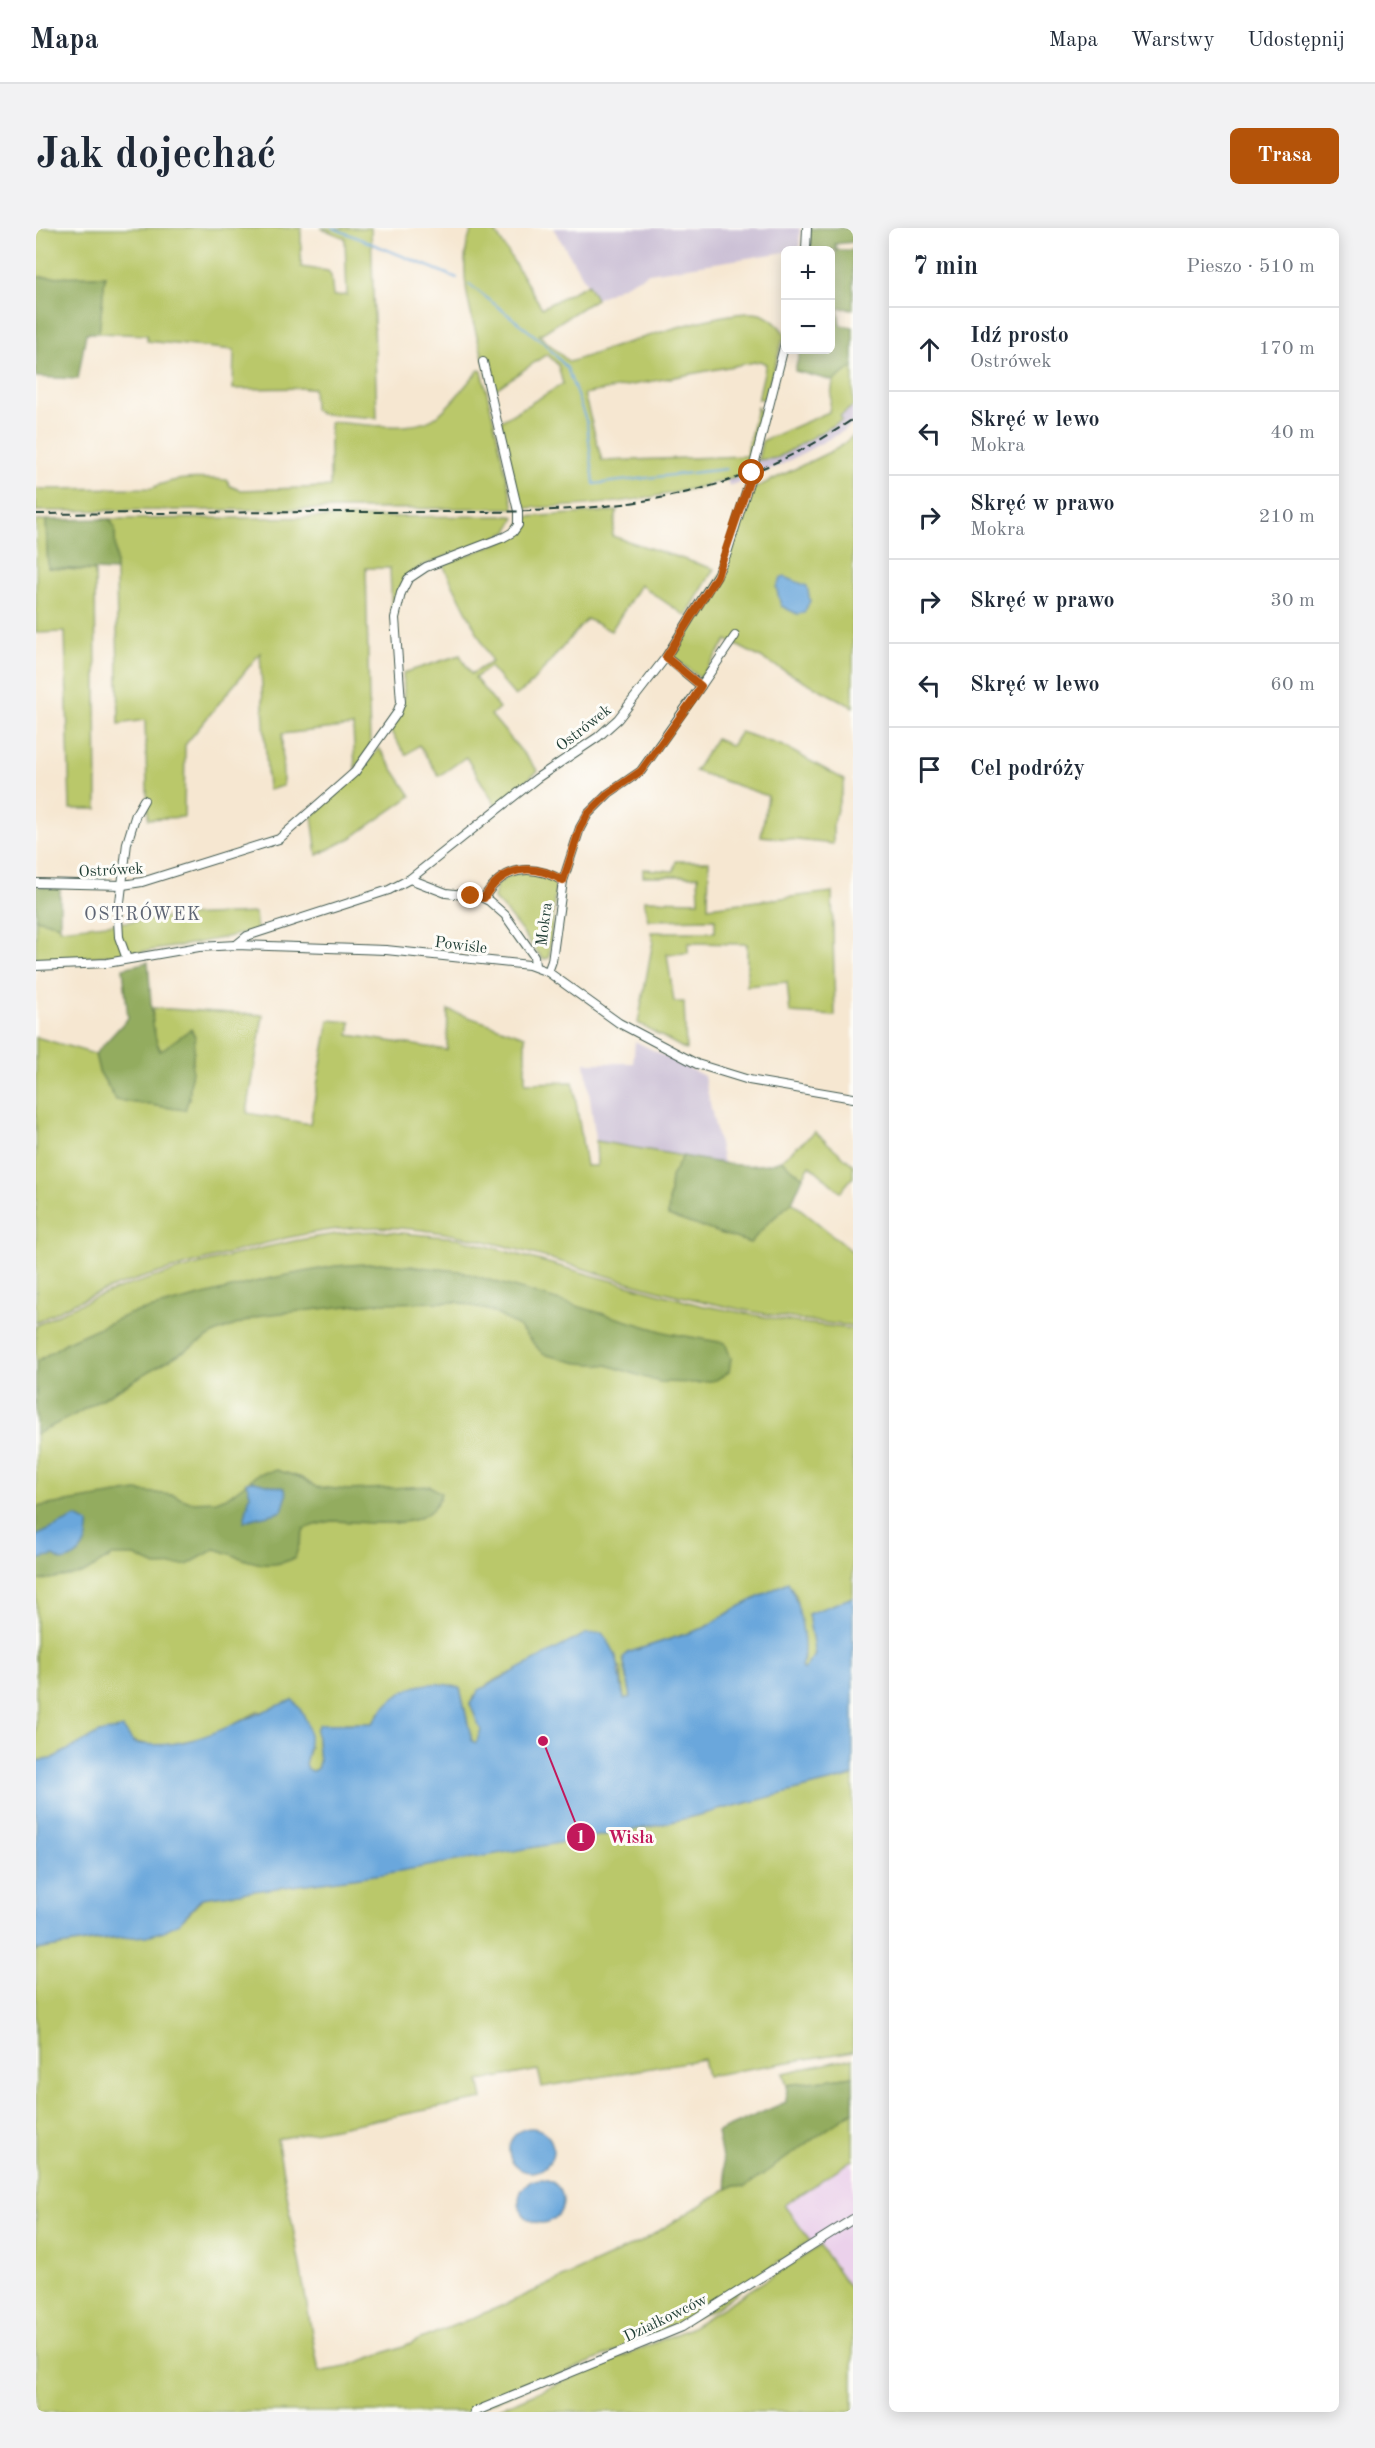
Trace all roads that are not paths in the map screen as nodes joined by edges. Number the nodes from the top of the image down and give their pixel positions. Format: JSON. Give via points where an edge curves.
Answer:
{"nodes":[{"id":1,"x":807,"y":228,"type":"edge"},
{"id":2,"x":806,"y":246,"type":"edge"},
{"id":3,"x":782,"y":354,"type":"edge"},
{"id":4,"x":483,"y":362,"type":"dead end"},
{"id":5,"x":735,"y":636,"type":"dead end"},
{"id":6,"x":666,"y":657,"type":"junction"},
{"id":7,"x":701,"y":686,"type":"junction"},
{"id":8,"x":144,"y":800,"type":"dead end"},
{"id":9,"x":410,"y":879,"type":"junction"},
{"id":10,"x":563,"y":881,"type":"junction"},
{"id":11,"x":36,"y":883,"type":"edge"},
{"id":12,"x":123,"y":885,"type":"junction"},
{"id":13,"x":484,"y":898,"type":"junction"},
{"id":14,"x":236,"y":945,"type":"junction"},
{"id":15,"x":127,"y":959,"type":"junction"},
{"id":16,"x":36,"y":966,"type":"edge"},
{"id":17,"x":535,"y":966,"type":"junction"},
{"id":18,"x":548,"y":972,"type":"junction"},
{"id":19,"x":853,"y":1098,"type":"edge"},
{"id":20,"x":853,"y":2218,"type":"edge"},
{"id":21,"x":474,"y":2412,"type":"edge"}],
"edges":[{"from":1,"to":2,"type":"street"},
{"from":3,"to":6,"type":"street","name":"Ostrówek","via":[[727,553],[717,576]]},
{"from":4,"to":12,"type":"street","name":"Ostrówek","via":[[507,456],[518,525],[504,537],[426,567],[408,579],[396,606],[401,702],[397,713],[355,772],[279,839],[180,872]]},
{"from":5,"to":7,"type":"street","name":"Mokra"},
{"from":6,"to":7,"type":"street"},
{"from":6,"to":9,"type":"street","name":"Ostrówek","via":[[618,719],[598,737],[537,778]]},
{"from":7,"to":10,"type":"street","name":"Mokra","via":[[641,771],[602,798],[588,814]]},
{"from":8,"to":12,"type":"street","via":[[129,836]]},
{"from":9,"to":13,"type":"street","via":[[446,893]]},
{"from":9,"to":14,"type":"street","name":"Ostrówek","via":[[389,890],[247,936]]},
{"from":10,"to":13,"type":"street","via":[[538,870],[516,870],[496,881]]},
{"from":10,"to":18,"type":"street","name":"Mokra"},
{"from":11,"to":12,"type":"street","name":"Ostrówek"},
{"from":12,"to":15,"type":"street","via":[[118,927]]},
{"from":13,"to":17,"type":"street","via":[[505,915],[534,956]]},
{"from":14,"to":15,"type":"street","name":"Powiśle"},
{"from":14,"to":17,"type":"street","name":"Powiśle","via":[[419,952]]},
{"from":15,"to":16,"type":"street","name":"Powiśle"},
{"from":17,"to":18,"type":"street","name":"Powiśle"},
{"from":18,"to":19,"type":"street","name":"Powiśle","via":[[611,1019],[697,1064],[750,1080]]},
{"from":20,"to":21,"type":"street","name":"Działkowców","via":[[689,2323]]}]}
